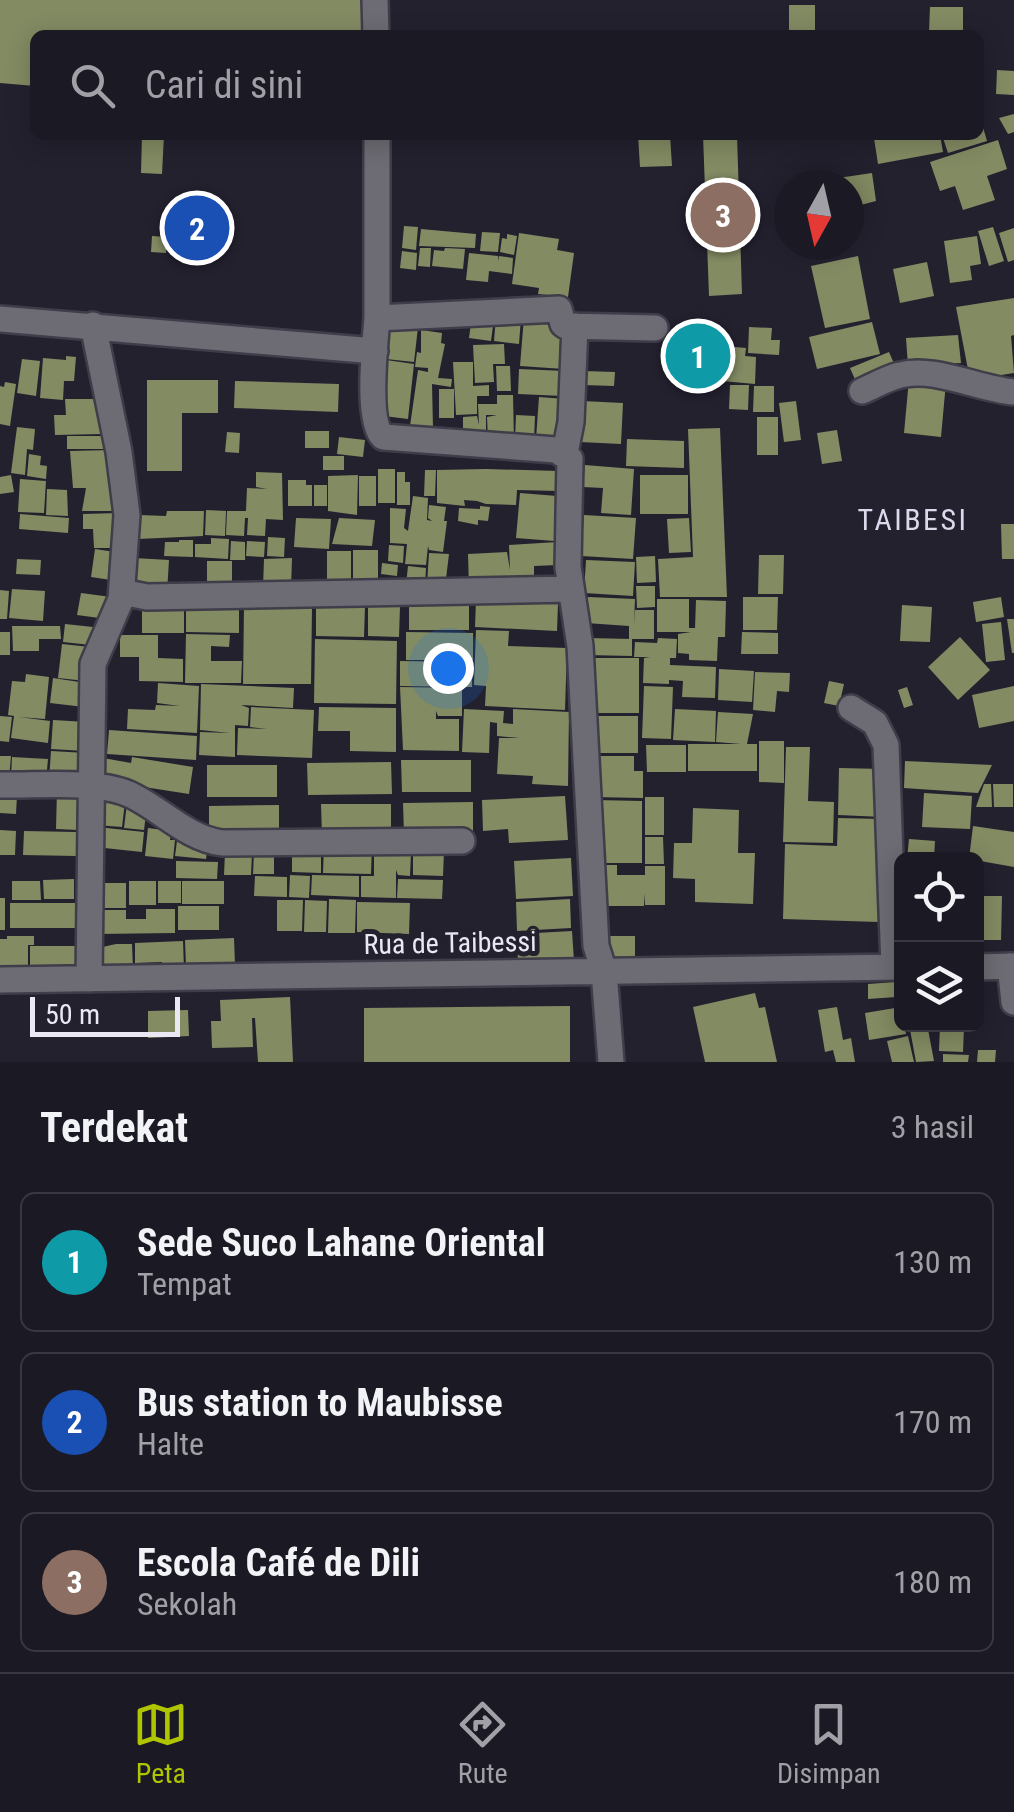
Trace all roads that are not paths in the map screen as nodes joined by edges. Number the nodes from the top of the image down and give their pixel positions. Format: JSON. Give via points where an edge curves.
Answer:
{"nodes":[{"id":1,"x":375,"y":0,"type":"edge"},
{"id":2,"x":376,"y":30,"type":"edge"},
{"id":3,"x":377,"y":140,"type":"edge"},
{"id":4,"x":0,"y":318,"type":"edge"},
{"id":5,"x":377,"y":318,"type":"junction"},
{"id":6,"x":92,"y":326,"type":"junction"},
{"id":7,"x":575,"y":326,"type":"junction"},
{"id":8,"x":655,"y":328,"type":"dead end"},
{"id":9,"x":375,"y":351,"type":"junction"},
{"id":10,"x":862,"y":391,"type":"dead end"},
{"id":11,"x":1014,"y":392,"type":"edge"},
{"id":12,"x":565,"y":452,"type":"junction"},
{"id":13,"x":571,"y":588,"type":"junction"},
{"id":14,"x":122,"y":592,"type":"junction"},
{"id":15,"x":850,"y":708,"type":"dead end"},
{"id":16,"x":0,"y":785,"type":"edge"},
{"id":17,"x":92,"y":787,"type":"junction"},
{"id":18,"x":462,"y":841,"type":"dead end"},
{"id":19,"x":897,"y":942,"type":"edge"},
{"id":20,"x":1012,"y":966,"type":"edge"},
{"id":21,"x":894,"y":967,"type":"edge"},
{"id":22,"x":984,"y":967,"type":"edge"},
{"id":23,"x":604,"y":971,"type":"junction"},
{"id":24,"x":89,"y":979,"type":"junction"},
{"id":25,"x":0,"y":980,"type":"edge"},
{"id":26,"x":1014,"y":1002,"type":"edge"},
{"id":27,"x":611,"y":1062,"type":"edge"}],
"edges":[{"from":1,"to":2,"type":"street"},
{"from":3,"to":5,"type":"street"},
{"from":4,"to":6,"type":"street"},
{"from":5,"to":7,"type":"street","via":[[560,309],[563,324]]},
{"from":5,"to":9,"type":"street"},
{"from":6,"to":9,"type":"street"},
{"from":6,"to":14,"type":"street","via":[[127,515]]},
{"from":7,"to":8,"type":"street"},
{"from":7,"to":12,"type":"street"},
{"from":9,"to":12,"type":"street","via":[[376,431],[383,437]]},
{"from":10,"to":11,"type":"street","via":[[902,374]]},
{"from":12,"to":13,"type":"street"},
{"from":13,"to":14,"type":"street","via":[[146,597]]},
{"from":13,"to":23,"type":"street","via":[[596,946]]},
{"from":14,"to":17,"type":"street","via":[[94,664]]},
{"from":15,"to":19,"type":"street","via":[[876,722],[886,745]]},
{"from":16,"to":17,"type":"street"},
{"from":17,"to":18,"type":"street","via":[[129,794],[203,840],[222,843]]},
{"from":17,"to":24,"type":"street"},
{"from":20,"to":22,"type":"street"},
{"from":20,"to":26,"type":"street"},
{"from":21,"to":23,"type":"street","name":"Rua de Taibessi"},
{"from":23,"to":24,"type":"street","name":"Rua de Taibessi"},
{"from":23,"to":27,"type":"street"},
{"from":24,"to":25,"type":"street","name":"Rua de Taibessi"}]}
